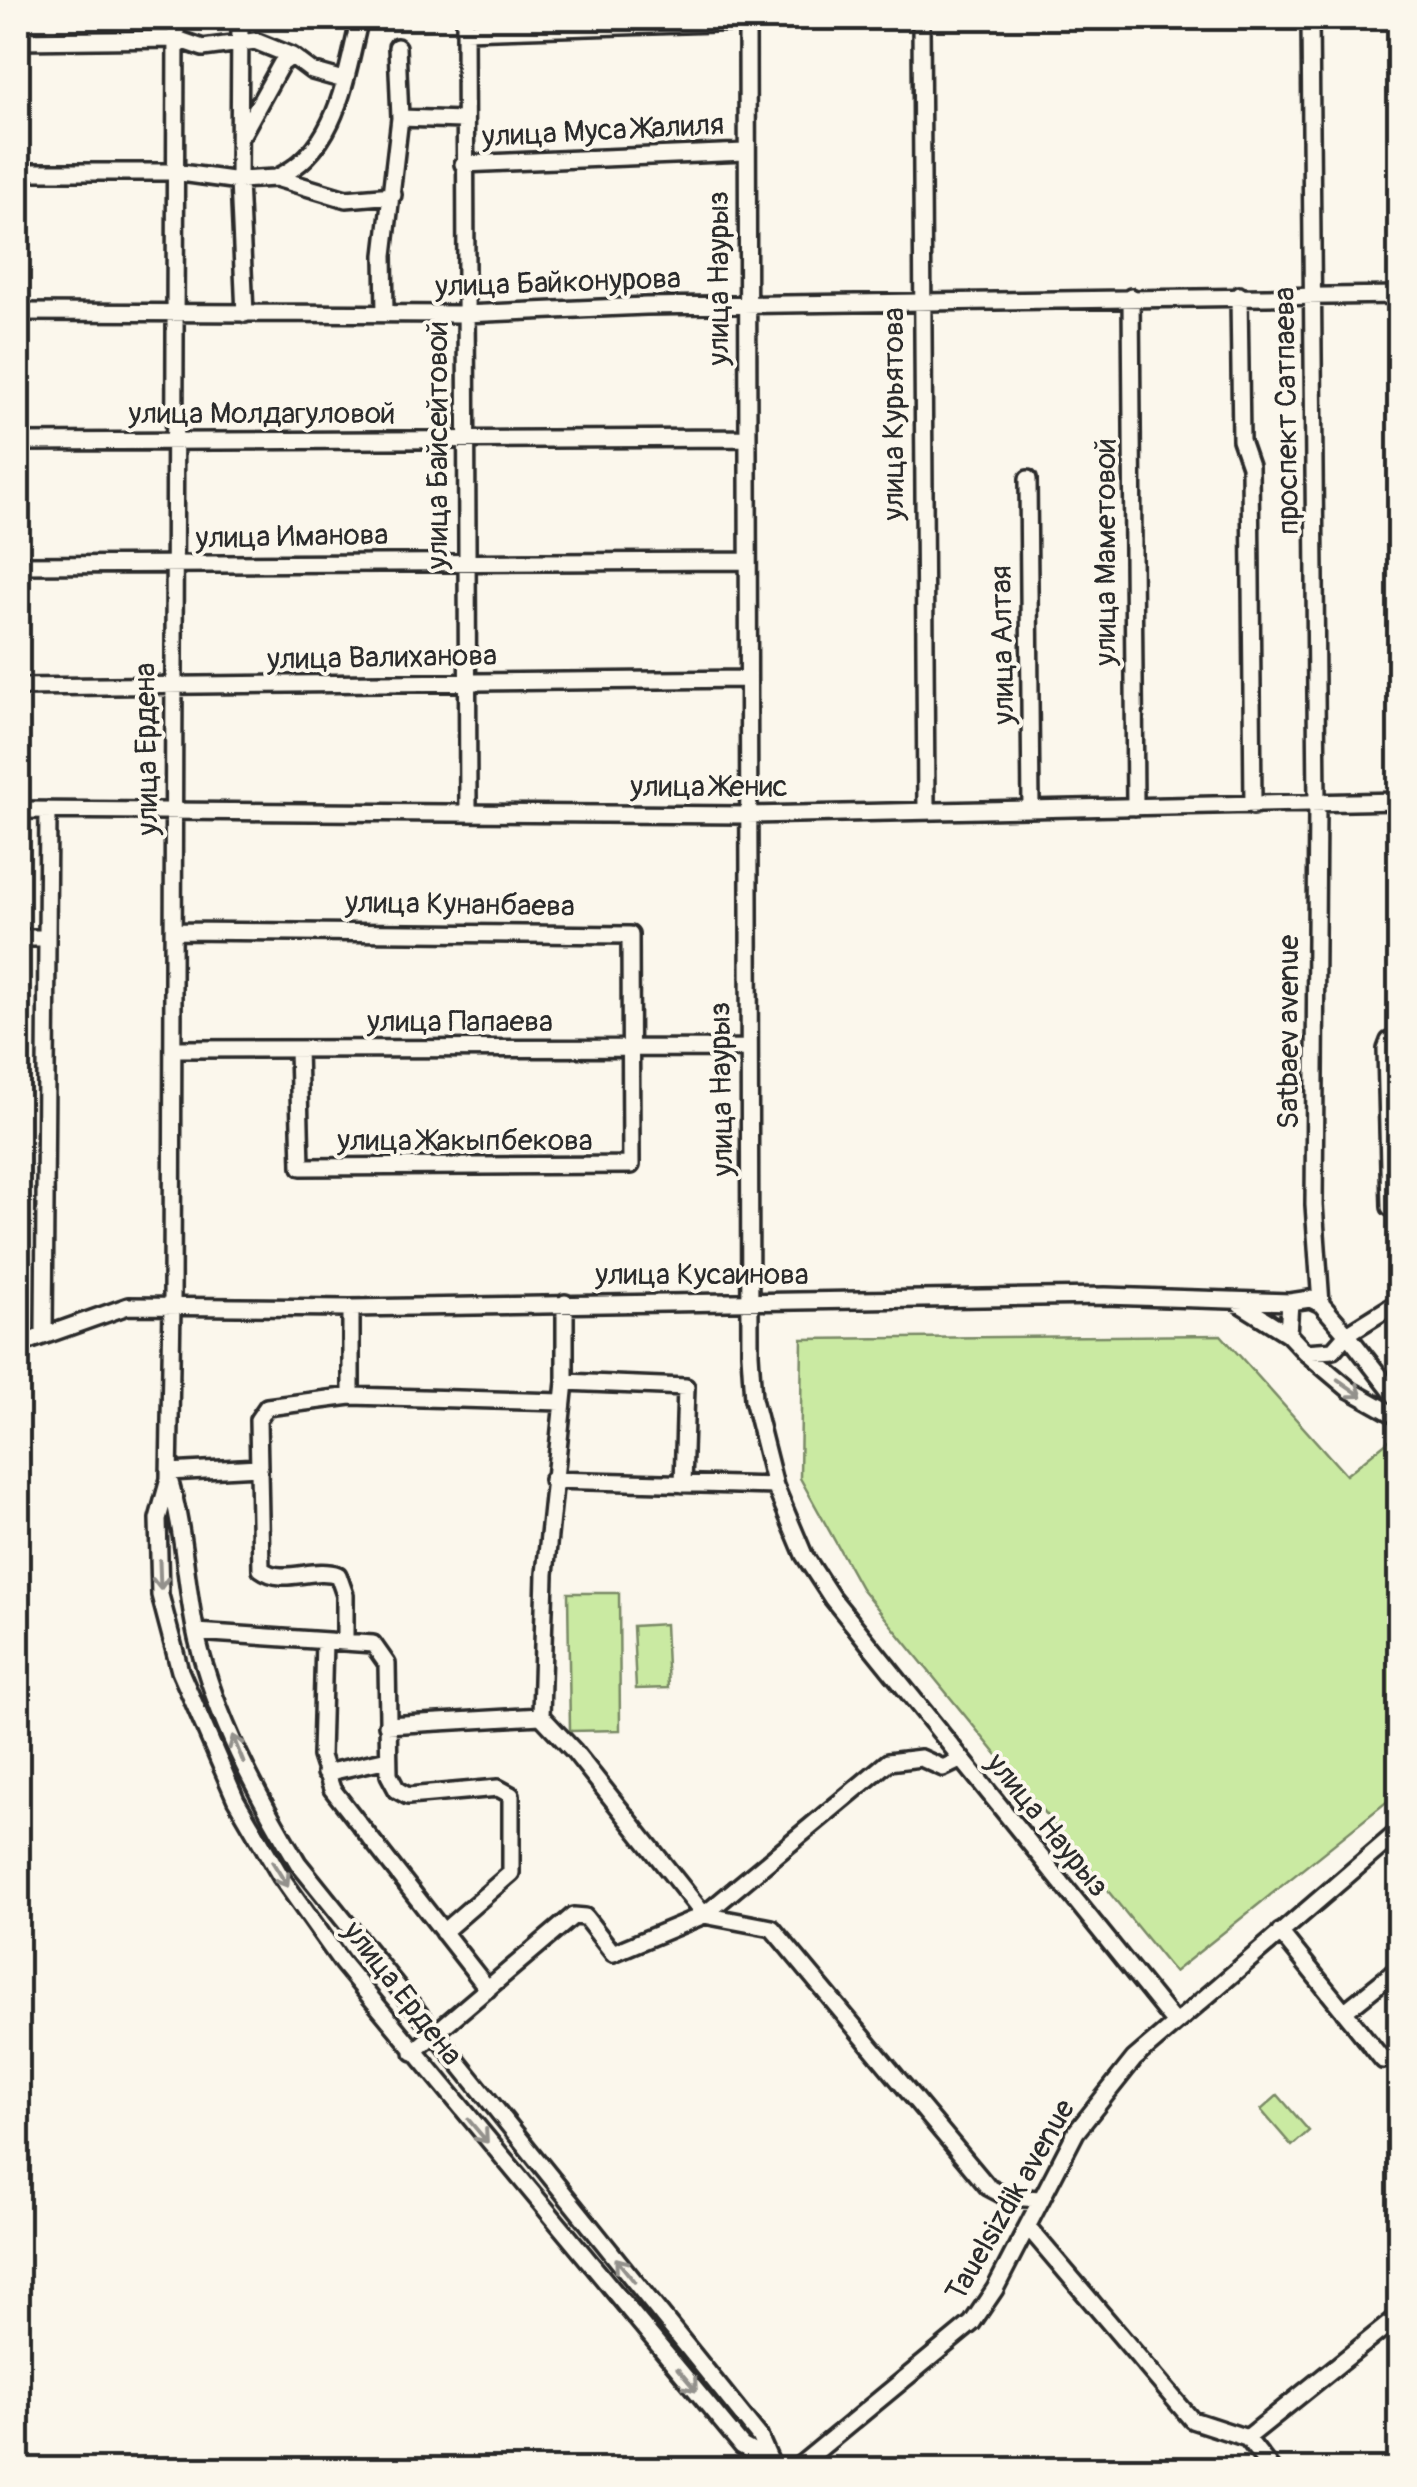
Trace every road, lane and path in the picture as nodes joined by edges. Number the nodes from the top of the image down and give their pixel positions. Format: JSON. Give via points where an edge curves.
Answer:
{"nodes":[{"id":1,"x":176,"y":18,"type":"edge"},
{"id":2,"x":240,"y":18,"type":"edge"},
{"id":3,"x":360,"y":18,"type":"edge"},
{"id":4,"x":920,"y":18,"type":"edge"},
{"id":5,"x":1310,"y":18,"type":"edge"},
{"id":6,"x":747,"y":20,"type":"edge"},
{"id":7,"x":465,"y":24,"type":"edge"},
{"id":8,"x":177,"y":39,"type":"junction"},
{"id":9,"x":18,"y":41,"type":"edge"},
{"id":10,"x":239,"y":46,"type":"junction"},
{"id":11,"x":397,"y":47,"type":"dead end"},
{"id":12,"x":292,"y":56,"type":"junction"},
{"id":13,"x":344,"y":80,"type":"junction"},
{"id":14,"x":400,"y":118,"type":"junction"},
{"id":15,"x":464,"y":120,"type":"junction"},
{"id":16,"x":239,"y":141,"type":"junction"},
{"id":17,"x":745,"y":152,"type":"junction"},
{"id":18,"x":463,"y":164,"type":"junction"},
{"id":19,"x":18,"y":172,"type":"edge"},
{"id":20,"x":174,"y":172,"type":"junction"},
{"id":21,"x":276,"y":178,"type":"junction"},
{"id":22,"x":239,"y":180,"type":"junction"},
{"id":23,"x":394,"y":195,"type":"junction"},
{"id":24,"x":1312,"y":294,"type":"junction"},
{"id":25,"x":1400,"y":295,"type":"edge"},
{"id":26,"x":1239,"y":296,"type":"junction"},
{"id":27,"x":1131,"y":297,"type":"junction"},
{"id":28,"x":920,"y":304,"type":"junction"},
{"id":29,"x":745,"y":306,"type":"junction"},
{"id":30,"x":18,"y":312,"type":"edge"},
{"id":31,"x":385,"y":313,"type":"junction"},
{"id":32,"x":173,"y":314,"type":"junction"},
{"id":33,"x":245,"y":314,"type":"junction"},
{"id":34,"x":464,"y":314,"type":"junction"},
{"id":35,"x":747,"y":438,"type":"junction"},
{"id":36,"x":468,"y":440,"type":"junction"},
{"id":37,"x":172,"y":441,"type":"junction"},
{"id":38,"x":18,"y":442,"type":"edge"},
{"id":39,"x":1028,"y":479,"type":"dead end"},
{"id":40,"x":748,"y":561,"type":"junction"},
{"id":41,"x":466,"y":562,"type":"junction"},
{"id":42,"x":171,"y":564,"type":"junction"},
{"id":43,"x":18,"y":565,"type":"edge"},
{"id":44,"x":748,"y":679,"type":"junction"},
{"id":45,"x":467,"y":684,"type":"junction"},
{"id":46,"x":18,"y":687,"type":"edge"},
{"id":47,"x":173,"y":687,"type":"junction"},
{"id":48,"x":1400,"y":801,"type":"edge"},
{"id":49,"x":1318,"y":804,"type":"junction"},
{"id":50,"x":1253,"y":806,"type":"junction"},
{"id":51,"x":1135,"y":807,"type":"junction"},
{"id":52,"x":1031,"y":809,"type":"junction"},
{"id":53,"x":18,"y":810,"type":"edge"},
{"id":54,"x":48,"y":810,"type":"junction"},
{"id":55,"x":175,"y":811,"type":"junction"},
{"id":56,"x":926,"y":811,"type":"junction"},
{"id":57,"x":468,"y":812,"type":"junction"},
{"id":58,"x":746,"y":815,"type":"junction"},
{"id":59,"x":176,"y":932,"type":"junction"},
{"id":60,"x":18,"y":938,"type":"edge"},
{"id":61,"x":46,"y":938,"type":"junction"},
{"id":62,"x":1400,"y":1036,"type":"edge"},
{"id":63,"x":630,"y":1048,"type":"junction"},
{"id":64,"x":746,"y":1048,"type":"junction"},
{"id":65,"x":173,"y":1049,"type":"junction"},
{"id":66,"x":298,"y":1049,"type":"junction"},
{"id":67,"x":1400,"y":1214,"type":"edge"},
{"id":68,"x":1316,"y":1260,"type":"junction"},
{"id":69,"x":1232,"y":1301,"type":"junction"},
{"id":70,"x":1294,"y":1301,"type":"junction"},
{"id":71,"x":1400,"y":1301,"type":"edge"},
{"id":72,"x":565,"y":1303,"type":"junction"},
{"id":73,"x":753,"y":1303,"type":"junction"},
{"id":74,"x":1321,"y":1304,"type":"junction"},
{"id":75,"x":172,"y":1306,"type":"junction"},
{"id":76,"x":351,"y":1308,"type":"junction"},
{"id":77,"x":44,"y":1333,"type":"junction"},
{"id":78,"x":1288,"y":1334,"type":"junction"},
{"id":79,"x":1346,"y":1334,"type":"junction"},
{"id":80,"x":18,"y":1346,"type":"edge"},
{"id":81,"x":1305,"y":1352,"type":"junction"},
{"id":82,"x":565,"y":1382,"type":"junction"},
{"id":83,"x":350,"y":1396,"type":"junction"},
{"id":84,"x":562,"y":1402,"type":"junction"},
{"id":85,"x":1400,"y":1402,"type":"edge"},
{"id":86,"x":1400,"y":1418,"type":"edge"},
{"id":87,"x":258,"y":1467,"type":"junction"},
{"id":88,"x":169,"y":1476,"type":"junction"},
{"id":89,"x":552,"y":1480,"type":"junction"},
{"id":90,"x":683,"y":1484,"type":"junction"},
{"id":91,"x":775,"y":1486,"type":"junction"},
{"id":92,"x":196,"y":1632,"type":"junction"},
{"id":93,"x":324,"y":1641,"type":"junction"},
{"id":94,"x":345,"y":1641,"type":"junction"},
{"id":95,"x":540,"y":1716,"type":"junction"},
{"id":96,"x":386,"y":1725,"type":"junction"},
{"id":97,"x":388,"y":1759,"type":"junction"},
{"id":98,"x":960,"y":1760,"type":"junction"},
{"id":99,"x":325,"y":1773,"type":"junction"},
{"id":100,"x":1400,"y":1830,"type":"edge"},
{"id":101,"x":704,"y":1915,"type":"junction"},
{"id":102,"x":443,"y":1932,"type":"junction"},
{"id":103,"x":1280,"y":1932,"type":"junction"},
{"id":104,"x":1400,"y":1967,"type":"edge"},
{"id":105,"x":488,"y":1989,"type":"junction"},
{"id":106,"x":1344,"y":2012,"type":"junction"},
{"id":107,"x":1173,"y":2022,"type":"junction"},
{"id":108,"x":435,"y":2035,"type":"junction"},
{"id":109,"x":413,"y":2052,"type":"junction"},
{"id":110,"x":1400,"y":2054,"type":"edge"},
{"id":111,"x":1041,"y":2199,"type":"junction"},
{"id":112,"x":1028,"y":2228,"type":"junction"},
{"id":113,"x":1400,"y":2314,"type":"edge"},
{"id":114,"x":1247,"y":2438,"type":"junction"},
{"id":115,"x":770,"y":2464,"type":"edge"},
{"id":116,"x":794,"y":2470,"type":"edge"},
{"id":117,"x":1272,"y":2470,"type":"edge"}],
"edges":[{"from":1,"to":8,"type":"street","name":"улица Ердена"},
{"from":2,"to":10,"type":"street"},
{"from":3,"to":13,"type":"street"},
{"from":4,"to":28,"type":"street","name":"улица Курьятова"},
{"from":5,"to":24,"type":"street","name":"проспект Сатпаева"},
{"from":6,"to":7,"type":"street"},
{"from":6,"to":17,"type":"street","name":"улица Наурыз"},
{"from":7,"to":15,"type":"street","name":"улица Байсейтовой"},
{"from":8,"to":9,"type":"street"},
{"from":8,"to":10,"type":"street","via":[[203,48]]},
{"from":8,"to":20,"type":"street","name":"улица Ердена"},
{"from":10,"to":12,"type":"street","via":[[254,40]]},
{"from":10,"to":16,"type":"street"},
{"from":11,"to":14,"type":"street"},
{"from":12,"to":13,"type":"street","via":[[312,71]]},
{"from":12,"to":16,"type":"street","via":[[258,100]]},
{"from":13,"to":21,"type":"street","via":[[332,124],[314,151],[302,166]]},
{"from":14,"to":15,"type":"street"},
{"from":14,"to":23,"type":"street"},
{"from":15,"to":18,"type":"street","name":"улица Байсейтовой"},
{"from":16,"to":22,"type":"street"},
{"from":17,"to":18,"type":"street","name":"улица Муса Жалиля"},
{"from":17,"to":29,"type":"street","name":"улица Наурыз"},
{"from":18,"to":34,"type":"street","name":"улица Байсейтовой"},
{"from":19,"to":20,"type":"street"},
{"from":20,"to":22,"type":"street"},
{"from":20,"to":32,"type":"street","name":"улица Ердена"},
{"from":21,"to":22,"type":"street"},
{"from":21,"to":23,"type":"street","via":[[346,199]]},
{"from":22,"to":33,"type":"street"},
{"from":23,"to":31,"type":"street","via":[[384,255]]},
{"from":24,"to":25,"type":"street","name":"улица Байконурова"},
{"from":24,"to":26,"type":"street","name":"улица Байконурова"},
{"from":24,"to":49,"type":"street","name":"проспект Сатпаева"},
{"from":26,"to":27,"type":"street","name":"улица Байконурова"},
{"from":26,"to":50,"type":"street","via":[[1241,440],[1250,466]]},
{"from":27,"to":28,"type":"street","name":"улица Байконурова"},
{"from":27,"to":51,"type":"street","name":"улица Маметовой"},
{"from":28,"to":29,"type":"street","name":"улица Байконурова"},
{"from":28,"to":56,"type":"street","name":"улица Курьятова"},
{"from":29,"to":34,"type":"street","name":"улица Байконурова"},
{"from":29,"to":35,"type":"street","name":"улица Наурыз"},
{"from":30,"to":32,"type":"street","name":"улица Байконурова"},
{"from":31,"to":33,"type":"street","name":"улица Байконурова"},
{"from":31,"to":34,"type":"street","name":"улица Байконурова"},
{"from":32,"to":33,"type":"street","name":"улица Байконурова"},
{"from":32,"to":37,"type":"street","name":"улица Ердена"},
{"from":34,"to":36,"type":"street","name":"улица Байсейтовой"},
{"from":35,"to":36,"type":"street","name":"улица Молдагуловой"},
{"from":35,"to":40,"type":"street","name":"улица Наурыз"},
{"from":36,"to":37,"type":"street","name":"улица Молдагуловой"},
{"from":36,"to":41,"type":"street","name":"улица Байсейтовой"},
{"from":37,"to":38,"type":"street","name":"улица Молдагуловой"},
{"from":37,"to":42,"type":"street","name":"улица Ердена"},
{"from":39,"to":52,"type":"street","name":"улица Алтая"},
{"from":40,"to":41,"type":"street","name":"улица Иманова"},
{"from":40,"to":44,"type":"street","name":"улица Наурыз"},
{"from":41,"to":42,"type":"street","name":"улица Иманова"},
{"from":41,"to":45,"type":"street","name":"улица Байсейтовой"},
{"from":42,"to":43,"type":"street","name":"улица Иманова"},
{"from":42,"to":47,"type":"street","name":"улица Ердена"},
{"from":44,"to":45,"type":"street","name":"улица Валиханова"},
{"from":44,"to":58,"type":"street","name":"улица Наурыз"},
{"from":45,"to":47,"type":"street","name":"улица Валиханова"},
{"from":45,"to":57,"type":"street","name":"улица Байсейтовой"},
{"from":46,"to":47,"type":"street","name":"улица Валиханова"},
{"from":47,"to":55,"type":"street","name":"улица Ердена"},
{"from":48,"to":49,"type":"street","name":"улица Женис"},
{"from":49,"to":50,"type":"street","name":"улица Женис"},
{"from":49,"to":68,"type":"street","name":"Satbaev avenue"},
{"from":50,"to":51,"type":"street","name":"улица Женис"},
{"from":51,"to":52,"type":"street","name":"улица Женис"},
{"from":52,"to":56,"type":"street","name":"улица Женис"},
{"from":53,"to":54,"type":"street","name":"улица Женис"},
{"from":54,"to":55,"type":"street","name":"улица Женис"},
{"from":54,"to":61,"type":"street"},
{"from":55,"to":57,"type":"street","name":"улица Женис"},
{"from":55,"to":59,"type":"street","name":"улица Ердена"},
{"from":56,"to":58,"type":"street","name":"улица Женис"},
{"from":57,"to":58,"type":"street","name":"улица Женис"},
{"from":58,"to":64,"type":"street","name":"улица Наурыз"},
{"from":59,"to":63,"type":"street","name":"улица Кунанбаева","via":[[630,935]]},
{"from":59,"to":65,"type":"street","name":"улица Ердена"},
{"from":60,"to":61,"type":"street"},
{"from":61,"to":77,"type":"street"},
{"from":62,"to":67,"type":"street","via":[[1386,1049],[1390,1207]]},
{"from":63,"to":64,"type":"street","name":"улица Папаева"},
{"from":63,"to":66,"type":"street","name":"улица Папаева"},
{"from":63,"to":66,"type":"street","name":"улица Жакыпбекова","via":[[630,1166],[303,1168]]},
{"from":64,"to":73,"type":"street","name":"улица Наурыз"},
{"from":65,"to":66,"type":"street","name":"улица Папаева"},
{"from":65,"to":75,"type":"street","name":"улица Ердена"},
{"from":68,"to":70,"type":"street","via":[[1307,1288]]},
{"from":68,"to":74,"type":"street"},
{"from":69,"to":70,"type":"street","name":"улица Кусаинова"},
{"from":69,"to":73,"type":"street","name":"улица Кусаинова","via":[[1105,1296]]},
{"from":69,"to":78,"type":"street"},
{"from":70,"to":74,"type":"street"},
{"from":70,"to":78,"type":"street"},
{"from":71,"to":79,"type":"street"},
{"from":72,"to":73,"type":"street","name":"улица Кусаинова"},
{"from":72,"to":76,"type":"street","name":"улица Кусаинова"},
{"from":72,"to":82,"type":"street"},
{"from":73,"to":91,"type":"street","name":"улица Наурыз","via":[[753,1399]]},
{"from":74,"to":79,"type":"street"},
{"from":75,"to":76,"type":"street","name":"улица Кусаинова"},
{"from":75,"to":77,"type":"street","name":"улица Кусаинова","via":[[128,1306]]},
{"from":75,"to":88,"type":"street","name":"улица Ердена"},
{"from":76,"to":83,"type":"street"},
{"from":77,"to":80,"type":"street","name":"улица Кусаинова"},
{"from":78,"to":81,"type":"street"},
{"from":79,"to":81,"type":"street","via":[[1333,1350]]},
{"from":79,"to":85,"type":"street"},
{"from":81,"to":86,"type":"street","one_way":true,"via":[[1350,1390]]},
{"from":82,"to":84,"type":"street"},
{"from":82,"to":90,"type":"street","via":[[686,1387]]},
{"from":83,"to":84,"type":"street"},
{"from":83,"to":87,"type":"street","via":[[267,1407],[258,1420]]},
{"from":84,"to":89,"type":"street"},
{"from":87,"to":88,"type":"street"},
{"from":87,"to":94,"type":"street","via":[[262,1569],[276,1577],[338,1575]]},
{"from":88,"to":92,"type":"street","name":"улица Ердена"},
{"from":88,"to":109,"type":"street","name":"улица Ердена","one_way":true,"via":[[158,1519],[160,1595],[205,1736],[281,1877]]},
{"from":89,"to":90,"type":"street"},
{"from":89,"to":95,"type":"street"},
{"from":90,"to":91,"type":"street"},
{"from":91,"to":98,"type":"street","name":"улица Наурыз","via":[[804,1555],[832,1598]]},
{"from":92,"to":93,"type":"street"},
{"from":108,"to":92,"type":"street","name":"улица Ердена","one_way":true,"via":[[308,1876],[253,1788]]},
{"from":93,"to":94,"type":"street"},
{"from":93,"to":99,"type":"street"},
{"from":94,"to":96,"type":"street","via":[[373,1644],[386,1656]]},
{"from":95,"to":96,"type":"street"},
{"from":95,"to":101,"type":"street"},
{"from":96,"to":97,"type":"street"},
{"from":97,"to":99,"type":"street"},
{"from":97,"to":102,"type":"street","via":[[402,1795],[498,1788],[510,1795],[511,1873]]},
{"from":98,"to":101,"type":"street","via":[[943,1768],[921,1758],[888,1762]]},
{"from":98,"to":107,"type":"street","name":"улица Наурыз"},
{"from":99,"to":102,"type":"street"},
{"from":100,"to":103,"type":"street","name":"Tauelsizdik avenue"},
{"from":101,"to":105,"type":"street","via":[[613,1953],[585,1917],[573,1916]]},
{"from":101,"to":111,"type":"street","via":[[772,1928],[988,2187],[1006,2197]]},
{"from":102,"to":105,"type":"street"},
{"from":103,"to":106,"type":"street"},
{"from":103,"to":107,"type":"street","name":"Tauelsizdik avenue"},
{"from":104,"to":106,"type":"street"},
{"from":105,"to":108,"type":"street"},
{"from":106,"to":110,"type":"street","via":[[1382,2060]]},
{"from":107,"to":111,"type":"street","name":"Tauelsizdik avenue","via":[[1107,2089]]},
{"from":108,"to":109,"type":"street"},
{"from":115,"to":108,"type":"street","name":"улица Ердена","one_way":true,"via":[[759,2436]]},
{"from":109,"to":115,"type":"street","name":"улица Ердена","one_way":true,"via":[[742,2446]]},
{"from":111,"to":112,"type":"street","name":"Tauelsizdik avenue"},
{"from":112,"to":114,"type":"street","via":[[1192,2420]]},
{"from":112,"to":116,"type":"street","name":"Tauelsizdik avenue","via":[[972,2323]]},
{"from":113,"to":114,"type":"street"},
{"from":114,"to":117,"type":"street"}]}
